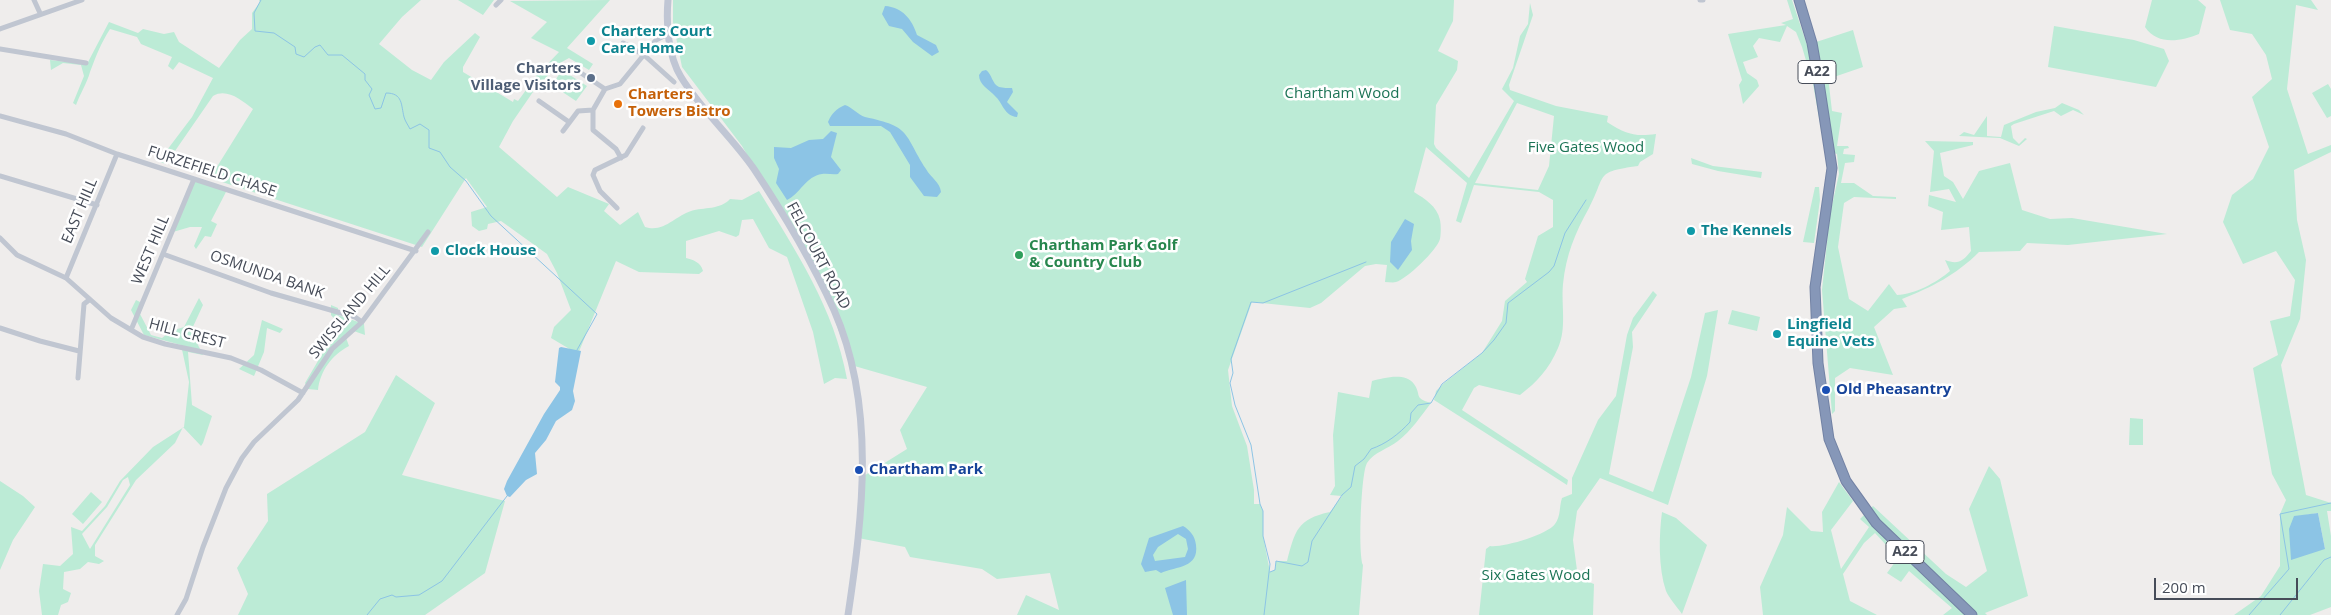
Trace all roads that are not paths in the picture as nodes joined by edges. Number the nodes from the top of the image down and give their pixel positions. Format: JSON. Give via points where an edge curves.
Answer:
{"nodes":[{"id":1,"x":34,"y":0,"type":"edge"},
{"id":2,"x":82,"y":0,"type":"edge"},
{"id":3,"x":501,"y":0,"type":"edge"},
{"id":4,"x":668,"y":0,"type":"edge"},
{"id":5,"x":1800,"y":0,"type":"edge"},
{"id":6,"x":496,"y":5,"type":"dead end"},
{"id":7,"x":40,"y":13,"type":"junction"},
{"id":8,"x":0,"y":29,"type":"edge"},
{"id":9,"x":668,"y":34,"type":"junction"},
{"id":10,"x":623,"y":43,"type":"dead end"},
{"id":11,"x":0,"y":49,"type":"edge"},
{"id":12,"x":644,"y":55,"type":"junction"},
{"id":13,"x":86,"y":63,"type":"dead end"},
{"id":14,"x":581,"y":74,"type":"dead end"},
{"id":15,"x":674,"y":82,"type":"dead end"},
{"id":16,"x":605,"y":90,"type":"junction"},
{"id":17,"x":539,"y":101,"type":"dead end"},
{"id":18,"x":593,"y":110,"type":"junction"},
{"id":19,"x":0,"y":116,"type":"edge"},
{"id":20,"x":569,"y":122,"type":"junction"},
{"id":21,"x":643,"y":128,"type":"dead end"},
{"id":22,"x":563,"y":131,"type":"dead end"},
{"id":23,"x":118,"y":154,"type":"junction"},
{"id":24,"x":621,"y":158,"type":"junction"},
{"id":25,"x":0,"y":176,"type":"edge"},
{"id":26,"x":194,"y":179,"type":"junction"},
{"id":27,"x":97,"y":205,"type":"junction"},
{"id":28,"x":617,"y":208,"type":"dead end"},
{"id":29,"x":428,"y":232,"type":"dead end"},
{"id":30,"x":0,"y":238,"type":"edge"},
{"id":31,"x":416,"y":251,"type":"junction"},
{"id":32,"x":163,"y":254,"type":"junction"},
{"id":33,"x":66,"y":278,"type":"junction"},
{"id":34,"x":89,"y":300,"type":"junction"},
{"id":35,"x":362,"y":322,"type":"junction"},
{"id":36,"x":0,"y":328,"type":"edge"},
{"id":37,"x":131,"y":330,"type":"junction"},
{"id":38,"x":79,"y":351,"type":"junction"},
{"id":39,"x":78,"y":378,"type":"dead end"},
{"id":40,"x":303,"y":393,"type":"junction"},
{"id":41,"x":177,"y":615,"type":"edge"},
{"id":42,"x":848,"y":615,"type":"edge"},
{"id":43,"x":1972,"y":615,"type":"edge"}],
"edges":[{"from":1,"to":7,"type":"street"},
{"from":2,"to":7,"type":"street"},
{"from":3,"to":6,"type":"street"},
{"from":4,"to":9,"type":"street","name":"FELCOURT ROAD"},
{"from":5,"to":43,"type":"highway","number":"A22","via":[[1812,43],[1829,144],[1831,178],[1815,287],[1818,363],[1829,439],[1846,481],[1876,523]]},
{"from":7,"to":8,"type":"street"},
{"from":9,"to":12,"type":"street","via":[[656,40]]},
{"from":9,"to":42,"type":"street","name":"FELCOURT ROAD","via":[[681,77],[753,168],[818,279],[843,338],[859,406],[862,448],[859,526]]},
{"from":10,"to":12,"type":"street"},
{"from":11,"to":13,"type":"street"},
{"from":12,"to":15,"type":"street"},
{"from":12,"to":16,"type":"street","via":[[620,84]]},
{"from":14,"to":16,"type":"street"},
{"from":16,"to":18,"type":"street"},
{"from":17,"to":20,"type":"street"},
{"from":18,"to":20,"type":"street","via":[[578,111]]},
{"from":18,"to":24,"type":"street","via":[[593,130],[616,149]]},
{"from":19,"to":23,"type":"street","name":"FURZEFIELD CHASE","via":[[66,134]]},
{"from":20,"to":22,"type":"street"},
{"from":21,"to":24,"type":"street"},
{"from":23,"to":26,"type":"street","name":"FURZEFIELD CHASE"},
{"from":23,"to":27,"type":"street","name":"EAST HILL"},
{"from":24,"to":28,"type":"street","via":[[595,170],[593,175],[600,190]]},
{"from":25,"to":27,"type":"street"},
{"from":26,"to":31,"type":"street","name":"FURZEFIELD CHASE"},
{"from":26,"to":32,"type":"street","name":"WEST HILL"},
{"from":27,"to":33,"type":"street","name":"EAST HILL"},
{"from":29,"to":31,"type":"street","name":"SWISSLAND HILL"},
{"from":30,"to":33,"type":"street","name":"HILL CREST","via":[[17,256]]},
{"from":31,"to":35,"type":"street","name":"SWISSLAND HILL"},
{"from":32,"to":35,"type":"street","name":"OSMUNDA BANK"},
{"from":32,"to":37,"type":"street","name":"WEST HILL"},
{"from":33,"to":34,"type":"street","name":"HILL CREST"},
{"from":34,"to":37,"type":"street","name":"HILL CREST"},
{"from":34,"to":38,"type":"street","via":[[84,304]]},
{"from":35,"to":40,"type":"street","name":"SWISSLAND HILL","via":[[332,349]]},
{"from":36,"to":38,"type":"street"},
{"from":37,"to":40,"type":"street","name":"HILL CREST","via":[[165,344],[231,358]]},
{"from":38,"to":39,"type":"street"},
{"from":40,"to":41,"type":"street","name":"SWISSLAND HILL","via":[[242,458],[226,488],[186,599]]}]}
